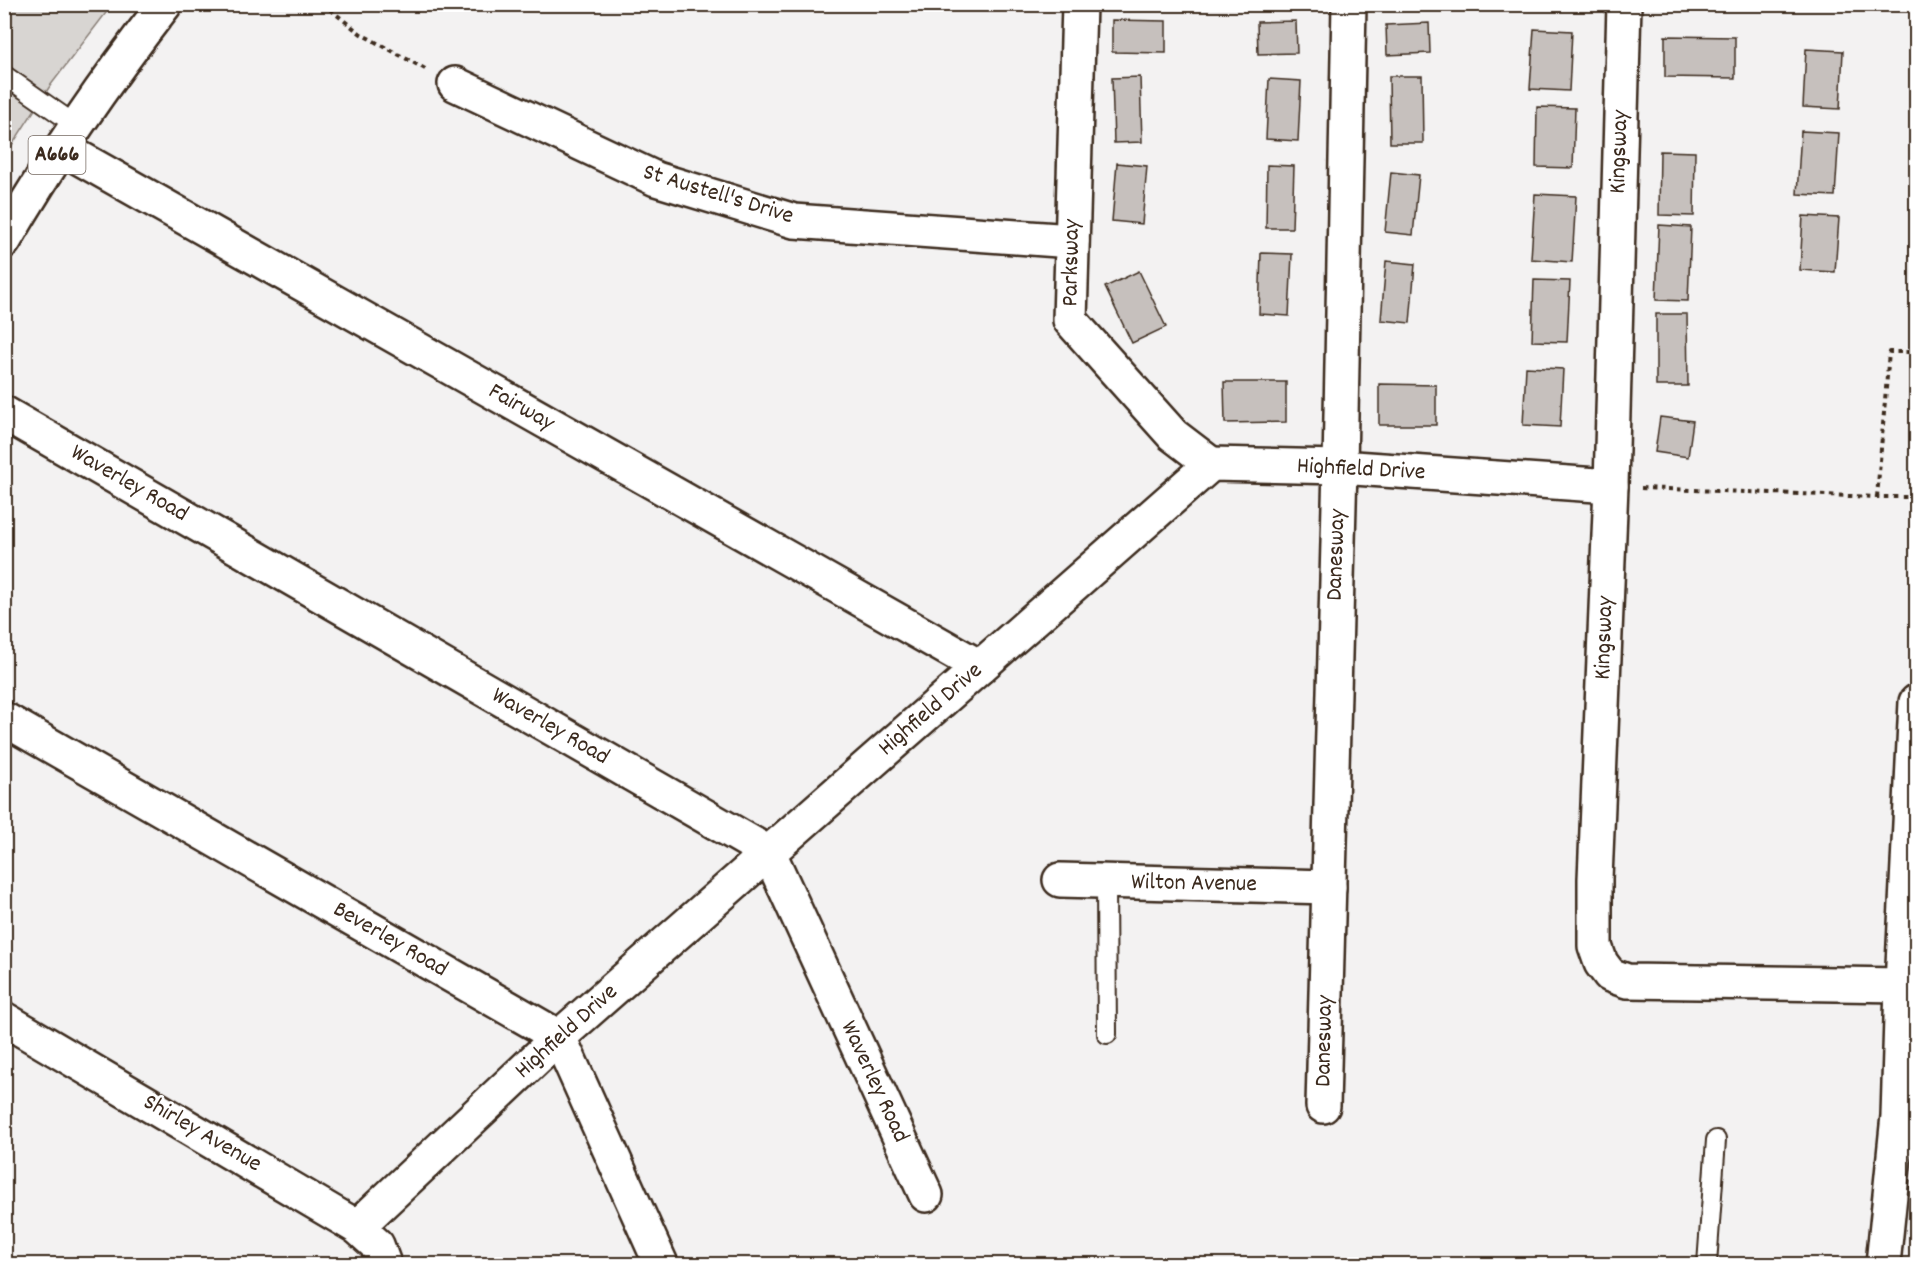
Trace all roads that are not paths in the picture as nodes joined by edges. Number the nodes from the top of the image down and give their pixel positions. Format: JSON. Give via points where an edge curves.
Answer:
{"nodes":[{"id":1,"x":165,"y":4,"type":"edge"},
{"id":2,"x":1079,"y":4,"type":"edge"},
{"id":3,"x":1349,"y":4,"type":"edge"},
{"id":4,"x":1624,"y":4,"type":"edge"},
{"id":5,"x":4,"y":75,"type":"edge"},
{"id":6,"x":455,"y":84,"type":"road end"},
{"id":7,"x":70,"y":137,"type":"junction"},
{"id":8,"x":4,"y":241,"type":"edge"},
{"id":9,"x":1072,"y":241,"type":"junction"},
{"id":10,"x":4,"y":413,"type":"edge"},
{"id":11,"x":1211,"y":464,"type":"junction"},
{"id":12,"x":1340,"y":467,"type":"junction"},
{"id":13,"x":1611,"y":486,"type":"junction"},
{"id":14,"x":980,"y":667,"type":"junction"},
{"id":15,"x":1917,"y":702,"type":"edge"},
{"id":16,"x":4,"y":719,"type":"edge"},
{"id":17,"x":769,"y":853,"type":"junction"},
{"id":18,"x":1060,"y":880,"type":"dead end"},
{"id":19,"x":1106,"y":882,"type":"junction"},
{"id":20,"x":1329,"y":887,"type":"junction"},
{"id":21,"x":1910,"y":936,"type":"edge"},
{"id":22,"x":1902,"y":985,"type":"junction"},
{"id":23,"x":4,"y":1019,"type":"edge"},
{"id":24,"x":1107,"y":1034,"type":"dead end"},
{"id":25,"x":559,"y":1037,"type":"junction"},
{"id":26,"x":1323,"y":1106,"type":"dead end"},
{"id":27,"x":1716,"y":1140,"type":"dead end"},
{"id":28,"x":926,"y":1195,"type":"dead end"},
{"id":29,"x":357,"y":1227,"type":"junction"},
{"id":30,"x":384,"y":1264,"type":"edge"},
{"id":31,"x":661,"y":1264,"type":"edge"},
{"id":32,"x":1707,"y":1264,"type":"edge"},
{"id":33,"x":1883,"y":1264,"type":"edge"}],
"edges":[{"from":1,"to":7,"type":"street","number":"A666"},
{"from":2,"to":9,"type":"street","name":"Parksway"},
{"from":3,"to":12,"type":"street","name":"Danesway"},
{"from":4,"to":13,"type":"street","name":"Kingsway"},
{"from":5,"to":7,"type":"lane"},
{"from":6,"to":9,"type":"street","name":"St Austell's Drive","via":[[656,179],[794,220]]},
{"from":7,"to":8,"type":"street","number":"A666"},
{"from":7,"to":14,"type":"street","name":"Fairway"},
{"from":9,"to":11,"type":"street","name":"Parksway","via":[[1070,320],[1173,435]]},
{"from":10,"to":17,"type":"street","name":"Waverley Road"},
{"from":11,"to":12,"type":"street","name":"Highfield Drive"},
{"from":11,"to":14,"type":"street","name":"Highfield Drive"},
{"from":12,"to":13,"type":"street","name":"Highfield Drive"},
{"from":12,"to":20,"type":"street","name":"Danesway"},
{"from":13,"to":22,"type":"street","name":"Kingsway","via":[[1595,879],[1595,946],[1601,963],[1610,975],[1628,981]]},
{"from":14,"to":17,"type":"street","name":"Highfield Drive"},
{"from":15,"to":21,"type":"street"},
{"from":16,"to":25,"type":"street","name":"Beverley Road"},
{"from":17,"to":25,"type":"street","name":"Highfield Drive"},
{"from":17,"to":28,"type":"street","name":"Waverley Road"},
{"from":18,"to":19,"type":"street","name":"Wilton Avenue"},
{"from":19,"to":20,"type":"street","name":"Wilton Avenue"},
{"from":19,"to":24,"type":"lane"},
{"from":20,"to":26,"type":"street","name":"Danesway"},
{"from":21,"to":22,"type":"street"},
{"from":22,"to":33,"type":"street","via":[[1898,1116]]},
{"from":23,"to":29,"type":"street","name":"Shirley Avenue"},
{"from":25,"to":29,"type":"street","name":"Highfield Drive"},
{"from":25,"to":31,"type":"street"},
{"from":27,"to":32,"type":"lane"},
{"from":29,"to":30,"type":"street","name":"Shirley Avenue","via":[[377,1245]]}]}
